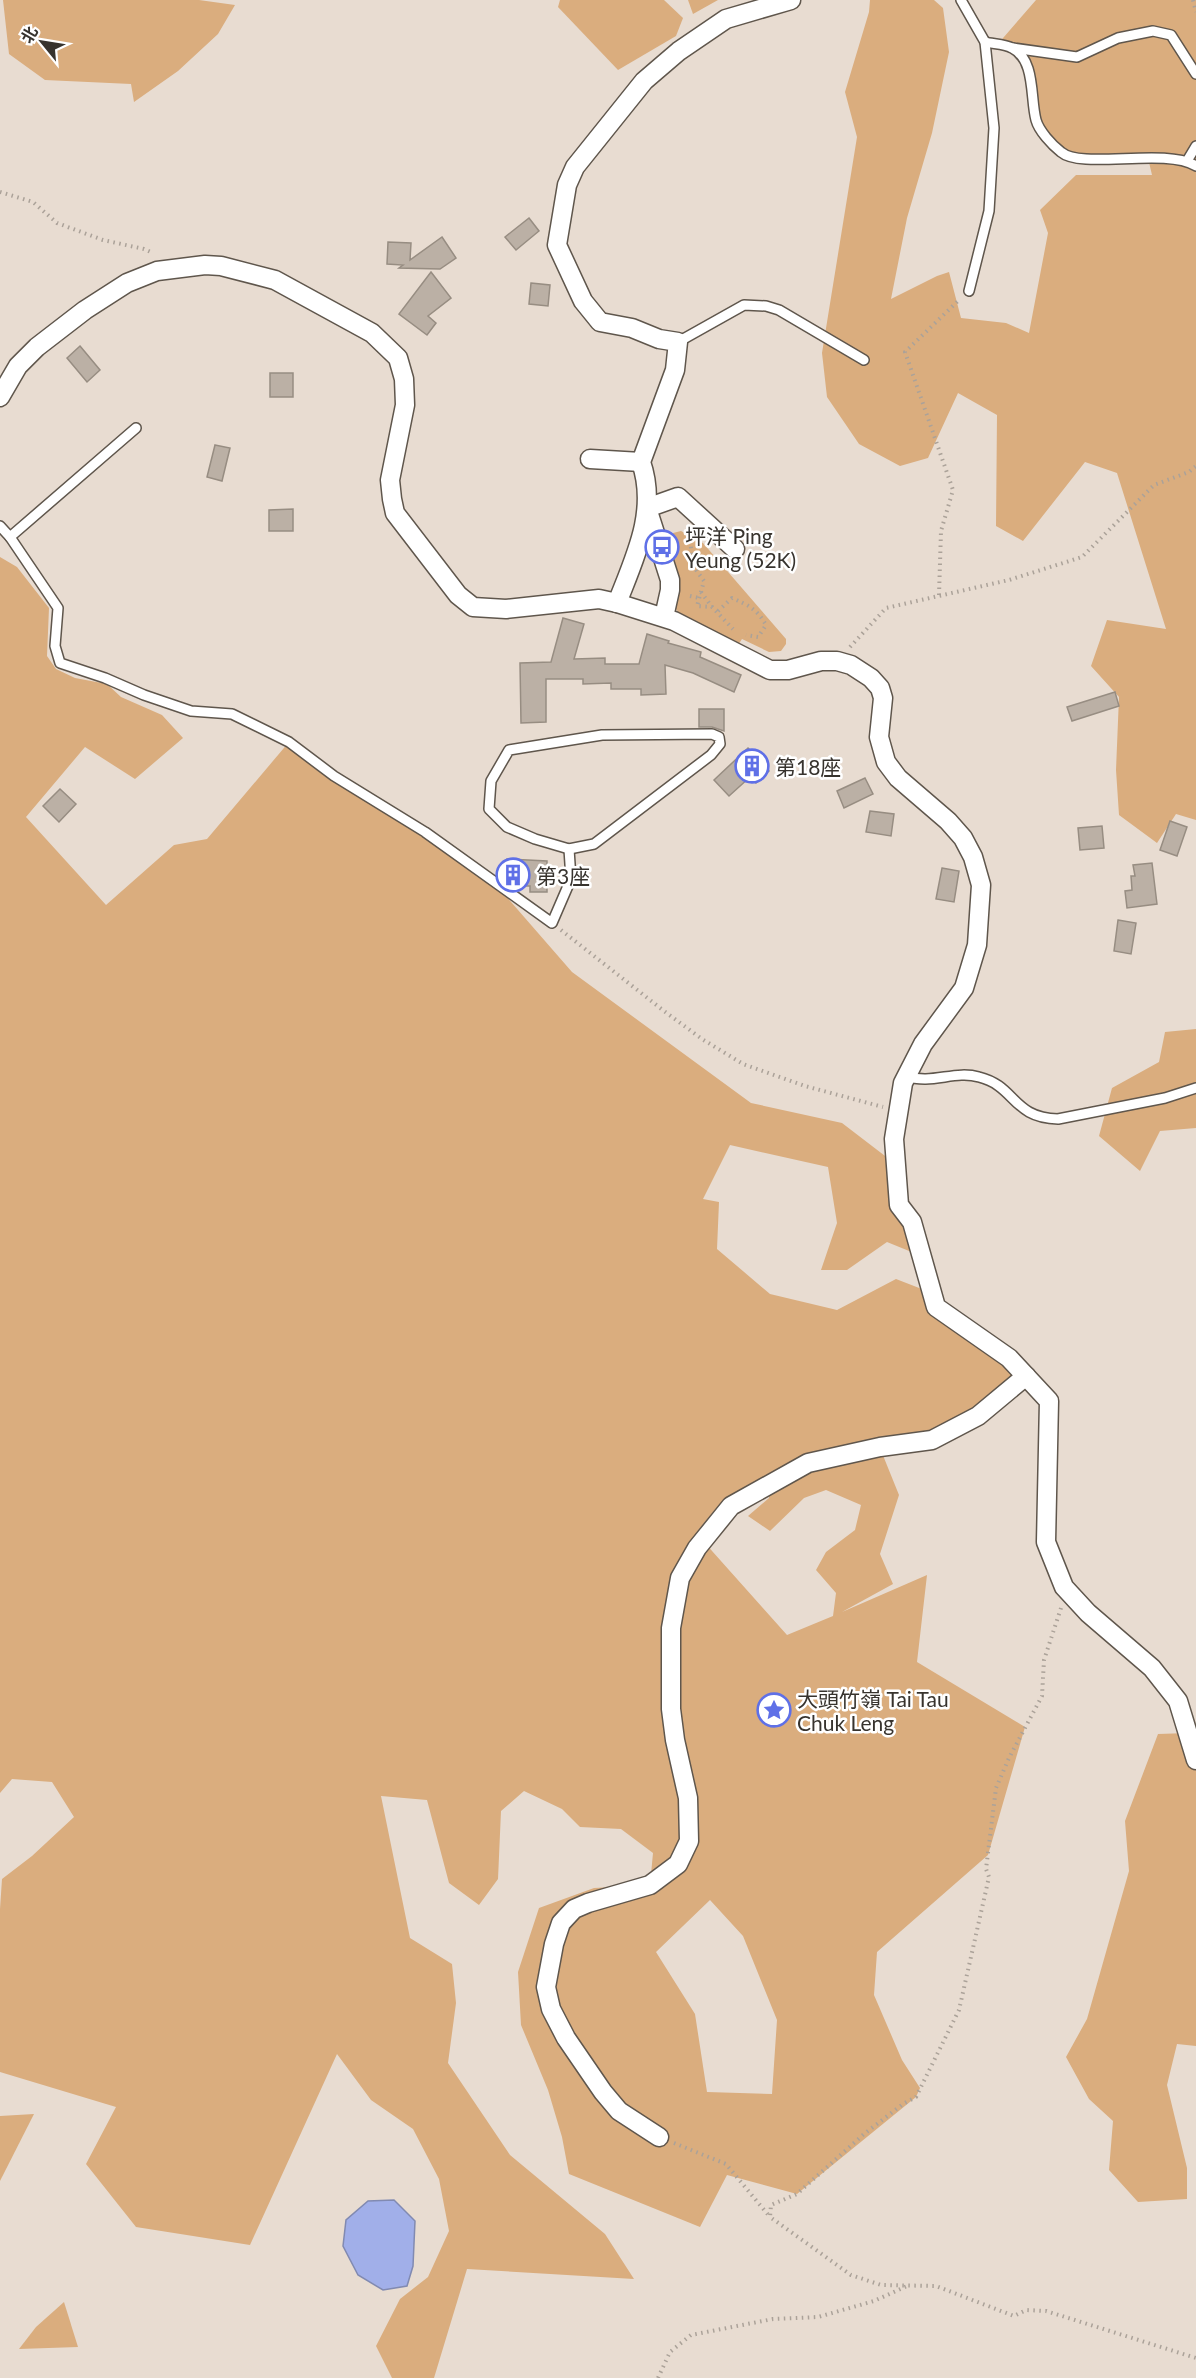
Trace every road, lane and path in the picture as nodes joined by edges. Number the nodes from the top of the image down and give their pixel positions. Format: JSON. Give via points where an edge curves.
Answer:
{"nodes":[{"id":1,"x":791,"y":0,"type":"edge"},
{"id":2,"x":961,"y":0,"type":"edge"},
{"id":3,"x":1193,"y":0,"type":"edge"},
{"id":4,"x":1196,"y":12,"type":"edge"},
{"id":5,"x":985,"y":42,"type":"junction"},
{"id":6,"x":1013,"y":48,"type":"junction"},
{"id":7,"x":1196,"y":74,"type":"edge"},
{"id":8,"x":1196,"y":146,"type":"edge"},
{"id":9,"x":1187,"y":161,"type":"junction"},
{"id":10,"x":1196,"y":166,"type":"edge"},
{"id":11,"x":0,"y":192,"type":"edge"},
{"id":12,"x":183,"y":267,"type":"junction"},
{"id":13,"x":969,"y":291,"type":"joint"},
{"id":14,"x":678,"y":342,"type":"junction"},
{"id":15,"x":864,"y":360,"type":"dead end"},
{"id":16,"x":0,"y":397,"type":"edge"},
{"id":17,"x":136,"y":428,"type":"dead end"},
{"id":18,"x":590,"y":459,"type":"dead end"},
{"id":19,"x":641,"y":462,"type":"junction"},
{"id":20,"x":1196,"y":466,"type":"edge"},
{"id":21,"x":647,"y":508,"type":"junction"},
{"id":22,"x":694,"y":512,"type":"junction"},
{"id":23,"x":0,"y":526,"type":"edge"},
{"id":24,"x":10,"y":537,"type":"junction"},
{"id":25,"x":735,"y":549,"type":"dead end"},
{"id":26,"x":701,"y":591,"type":"junction"},
{"id":27,"x":939,"y":595,"type":"junction"},
{"id":28,"x":690,"y":596,"type":"dead end"},
{"id":29,"x":699,"y":598,"type":"junction"},
{"id":30,"x":617,"y":603,"type":"junction"},
{"id":31,"x":712,"y":607,"type":"junction"},
{"id":32,"x":718,"y":611,"type":"junction"},
{"id":33,"x":664,"y":617,"type":"junction"},
{"id":34,"x":837,"y":661,"type":"junction"},
{"id":35,"x":569,"y":849,"type":"junction"},
{"id":36,"x":552,"y":923,"type":"junction"},
{"id":37,"x":906,"y":1076,"type":"junction"},
{"id":38,"x":1196,"y":1088,"type":"edge"},
{"id":39,"x":899,"y":1110,"type":"junction"},
{"id":40,"x":1026,"y":1376,"type":"junction"},
{"id":41,"x":1067,"y":1590,"type":"junction"},
{"id":42,"x":1196,"y":1760,"type":"edge"},
{"id":43,"x":659,"y":2137,"type":"joint"},
{"id":44,"x":770,"y":2217,"type":"junction"},
{"id":45,"x":911,"y":2284,"type":"junction"},
{"id":46,"x":1196,"y":2358,"type":"edge"},
{"id":47,"x":658,"y":2378,"type":"edge"}],
"edges":[{"from":1,"to":14,"type":"street","via":[[726,19],[679,51],[644,81],[603,130],[575,167],[567,185],[557,245],[583,301],[600,322]]},
{"from":2,"to":5,"type":"lane"},
{"from":3,"to":4,"type":"path"},
{"from":5,"to":6,"type":"lane"},
{"from":5,"to":13,"type":"lane","via":[[994,128],[989,211]]},
{"from":6,"to":7,"type":"lane","via":[[1077,57],[1118,38],[1153,31],[1171,35]]},
{"from":6,"to":9,"type":"lane","via":[[1025,61],[1036,121],[1062,154]]},
{"from":8,"to":9,"type":"lane"},
{"from":9,"to":10,"type":"lane"},
{"from":11,"to":12,"type":"path","via":[[33,202],[57,223],[103,240],[144,249]]},
{"from":12,"to":16,"type":"street","via":[[157,271],[127,283],[85,310],[18,366]]},
{"from":12,"to":30,"type":"street","via":[[221,266],[275,280],[372,333],[398,358],[405,405],[390,480],[395,513],[458,595],[473,607],[506,609],[599,599]]},
{"from":13,"to":27,"type":"path","via":[[905,352],[953,490],[941,531]]},
{"from":14,"to":15,"type":"lane","via":[[744,305],[766,306]]},
{"from":14,"to":19,"type":"street","via":[[675,370]]},
{"from":17,"to":24,"type":"lane"},
{"from":18,"to":19,"type":"street"},
{"from":19,"to":21,"type":"street"},
{"from":20,"to":27,"type":"path","via":[[1154,485],[1082,557],[1009,580]]},
{"from":21,"to":22,"type":"street","via":[[678,497]]},
{"from":21,"to":30,"type":"street","via":[[639,547]]},
{"from":21,"to":33,"type":"street","via":[[670,580]]},
{"from":22,"to":25,"type":"street"},
{"from":22,"to":26,"type":"path","via":[[687,535],[694,567],[704,581]]},
{"from":23,"to":24,"type":"lane"},
{"from":24,"to":36,"type":"lane","via":[[58,608],[56,646],[60,663],[191,711],[232,714],[289,742]]},
{"from":26,"to":29,"type":"path"},
{"from":26,"to":31,"type":"path"},
{"from":27,"to":34,"type":"path","via":[[886,608]]},
{"from":28,"to":29,"type":"path"},
{"from":29,"to":31,"type":"path","via":[[697,606]]},
{"from":30,"to":33,"type":"street"},
{"from":31,"to":32,"type":"path"},
{"from":32,"to":32,"type":"path","via":[[732,598],[750,605],[766,625],[763,632],[751,637],[733,630]]},
{"from":33,"to":34,"type":"street","via":[[770,670]]},
{"from":34,"to":37,"type":"street","via":[[864,673],[880,688],[884,698],[879,737],[886,762],[898,778],[956,830],[980,876],[979,935],[968,978],[958,998],[922,1044]]},
{"from":35,"to":35,"type":"lane","via":[[507,828],[489,809],[491,781],[509,750],[602,735],[719,737],[720,744],[711,754],[594,844]]},
{"from":35,"to":36,"type":"lane","via":[[571,879]]},
{"from":36,"to":39,"type":"path","via":[[664,1011],[743,1064],[860,1103]]},
{"from":37,"to":38,"type":"lane","via":[[926,1080],[980,1077],[997,1084],[1032,1115],[1051,1119],[1165,1098]]},
{"from":37,"to":39,"type":"street"},
{"from":39,"to":40,"type":"street","via":[[894,1139],[899,1205],[912,1222],[936,1307],[1009,1358]]},
{"from":40,"to":41,"type":"street","via":[[1049,1401],[1046,1542]]},
{"from":40,"to":43,"type":"street","via":[[978,1416],[932,1440],[808,1463],[731,1506],[697,1548],[680,1578],[671,1628],[671,1709],[688,1798],[689,1841],[678,1864],[650,1885],[574,1909],[561,1923],[546,1988],[551,2009],[566,2038],[603,2092],[619,2111]]},
{"from":41,"to":42,"type":"street","via":[[1152,1668],[1178,1701]]},
{"from":41,"to":44,"type":"path","via":[[1044,1660],[1042,1696],[996,1788],[986,1869],[989,1877],[959,2010],[916,2097],[864,2134],[797,2194],[771,2205]]},
{"from":43,"to":44,"type":"path","via":[[726,2164]]},
{"from":44,"to":45,"type":"path","via":[[852,2275],[881,2285]]},
{"from":45,"to":46,"type":"path","via":[[936,2286],[1014,2316],[1026,2310],[1046,2311]]},
{"from":45,"to":47,"type":"path","via":[[874,2301],[818,2318],[773,2319],[691,2335],[670,2352]]}]}
